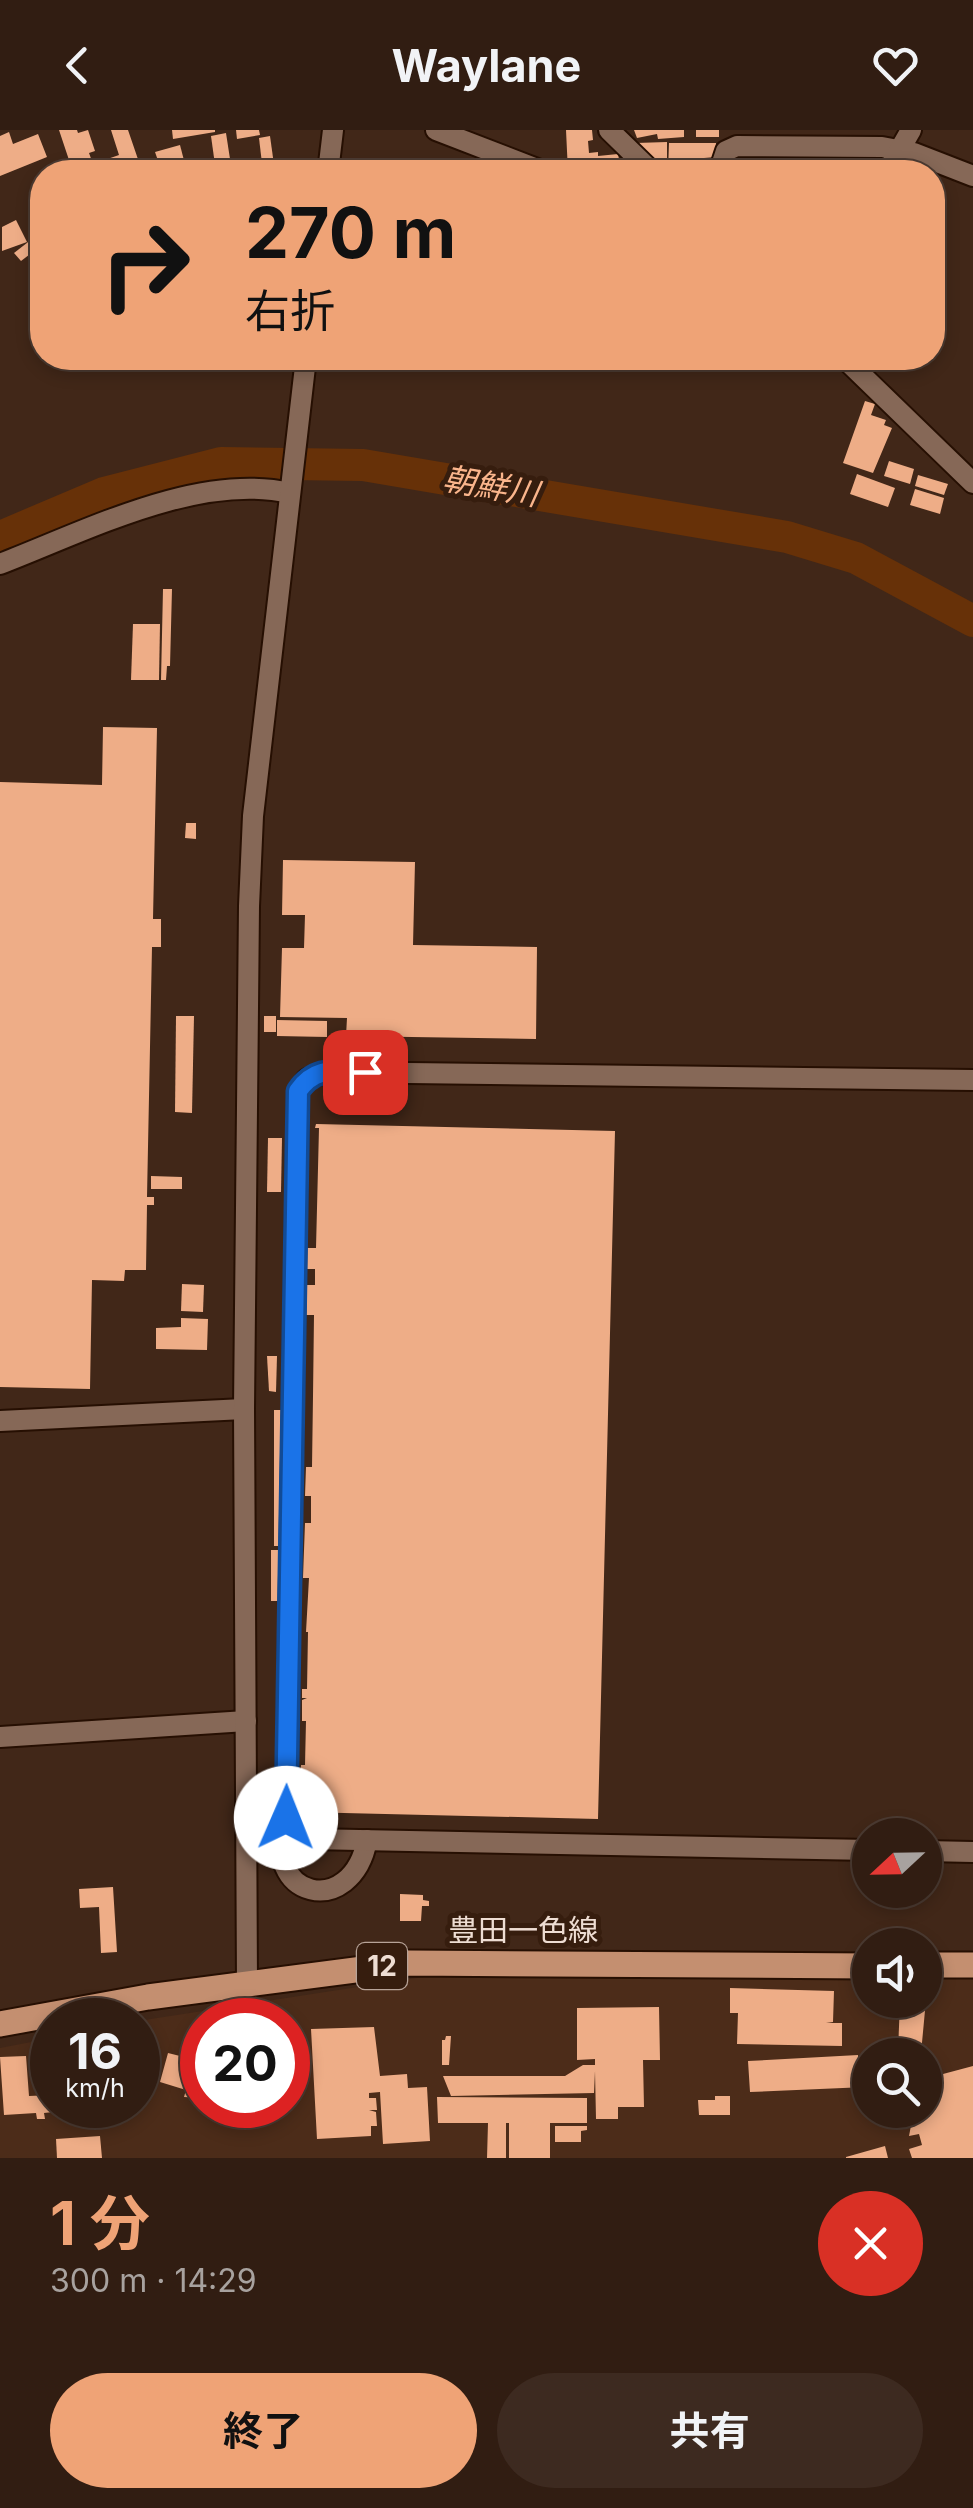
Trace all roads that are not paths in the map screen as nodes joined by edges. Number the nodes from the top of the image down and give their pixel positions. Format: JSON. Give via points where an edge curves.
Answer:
{"nodes":[{"id":1,"x":333,"y":130,"type":"edge"},
{"id":2,"x":436,"y":130,"type":"edge"},
{"id":3,"x":912,"y":130,"type":"edge"},
{"id":4,"x":617,"y":135,"type":"edge"},
{"id":5,"x":901,"y":150,"type":"junction"},
{"id":6,"x":329,"y":160,"type":"edge"},
{"id":7,"x":514,"y":160,"type":"edge"},
{"id":8,"x":641,"y":160,"type":"edge"},
{"id":9,"x":723,"y":160,"type":"edge"},
{"id":10,"x":895,"y":160,"type":"edge"},
{"id":11,"x":929,"y":160,"type":"edge"},
{"id":12,"x":945,"y":166,"type":"edge"},
{"id":13,"x":973,"y":176,"type":"edge"},
{"id":14,"x":305,"y":370,"type":"edge"},
{"id":15,"x":856,"y":370,"type":"edge"},
{"id":16,"x":973,"y":483,"type":"edge"},
{"id":17,"x":291,"y":486,"type":"junction"},
{"id":18,"x":0,"y":564,"type":"edge"},
{"id":19,"x":973,"y":1080,"type":"edge"},
{"id":20,"x":244,"y":1409,"type":"junction"},
{"id":21,"x":0,"y":1421,"type":"edge"},
{"id":22,"x":246,"y":1721,"type":"junction"},
{"id":23,"x":0,"y":1737,"type":"edge"},
{"id":24,"x":286,"y":1818,"type":"junction"},
{"id":25,"x":367,"y":1840,"type":"junction"},
{"id":26,"x":852,"y":1850,"type":"edge"},
{"id":27,"x":942,"y":1851,"type":"edge"},
{"id":28,"x":973,"y":1852,"type":"edge"},
{"id":29,"x":973,"y":1965,"type":"edge"},
{"id":30,"x":852,"y":1966,"type":"edge"},
{"id":31,"x":942,"y":1966,"type":"edge"},
{"id":32,"x":248,"y":1983,"type":"junction"},
{"id":33,"x":0,"y":2024,"type":"edge"}],
"edges":[{"from":1,"to":6,"type":"street"},
{"from":2,"to":7,"type":"street"},
{"from":3,"to":5,"type":"street"},
{"from":4,"to":8,"type":"street"},
{"from":5,"to":9,"type":"street","via":[[738,146]]},
{"from":5,"to":10,"type":"street"},
{"from":5,"to":11,"type":"street"},
{"from":12,"to":13,"type":"street"},
{"from":14,"to":17,"type":"street"},
{"from":15,"to":16,"type":"street"},
{"from":17,"to":18,"type":"street","via":[[225,490],[160,504]]},
{"from":17,"to":20,"type":"street","via":[[253,816]]},
{"from":19,"to":24,"type":"street","via":[[346,1072],[307,1078],[298,1091]]},
{"from":20,"to":21,"type":"street"},
{"from":20,"to":22,"type":"street"},
{"from":22,"to":23,"type":"street"},
{"from":22,"to":32,"type":"street"},
{"from":24,"to":25,"type":"street","via":[[290,1829],[309,1839]]},
{"from":24,"to":25,"type":"street","via":[[281,1861],[310,1892],[343,1884]]},
{"from":25,"to":26,"type":"street"},
{"from":27,"to":28,"type":"street"},
{"from":29,"to":31,"type":"main road"},
{"from":30,"to":32,"type":"main road","name":"豊田一色線","number":"12","via":[[409,1963]]},
{"from":32,"to":33,"type":"main road","name":"豊田一色線","number":"12"}]}
